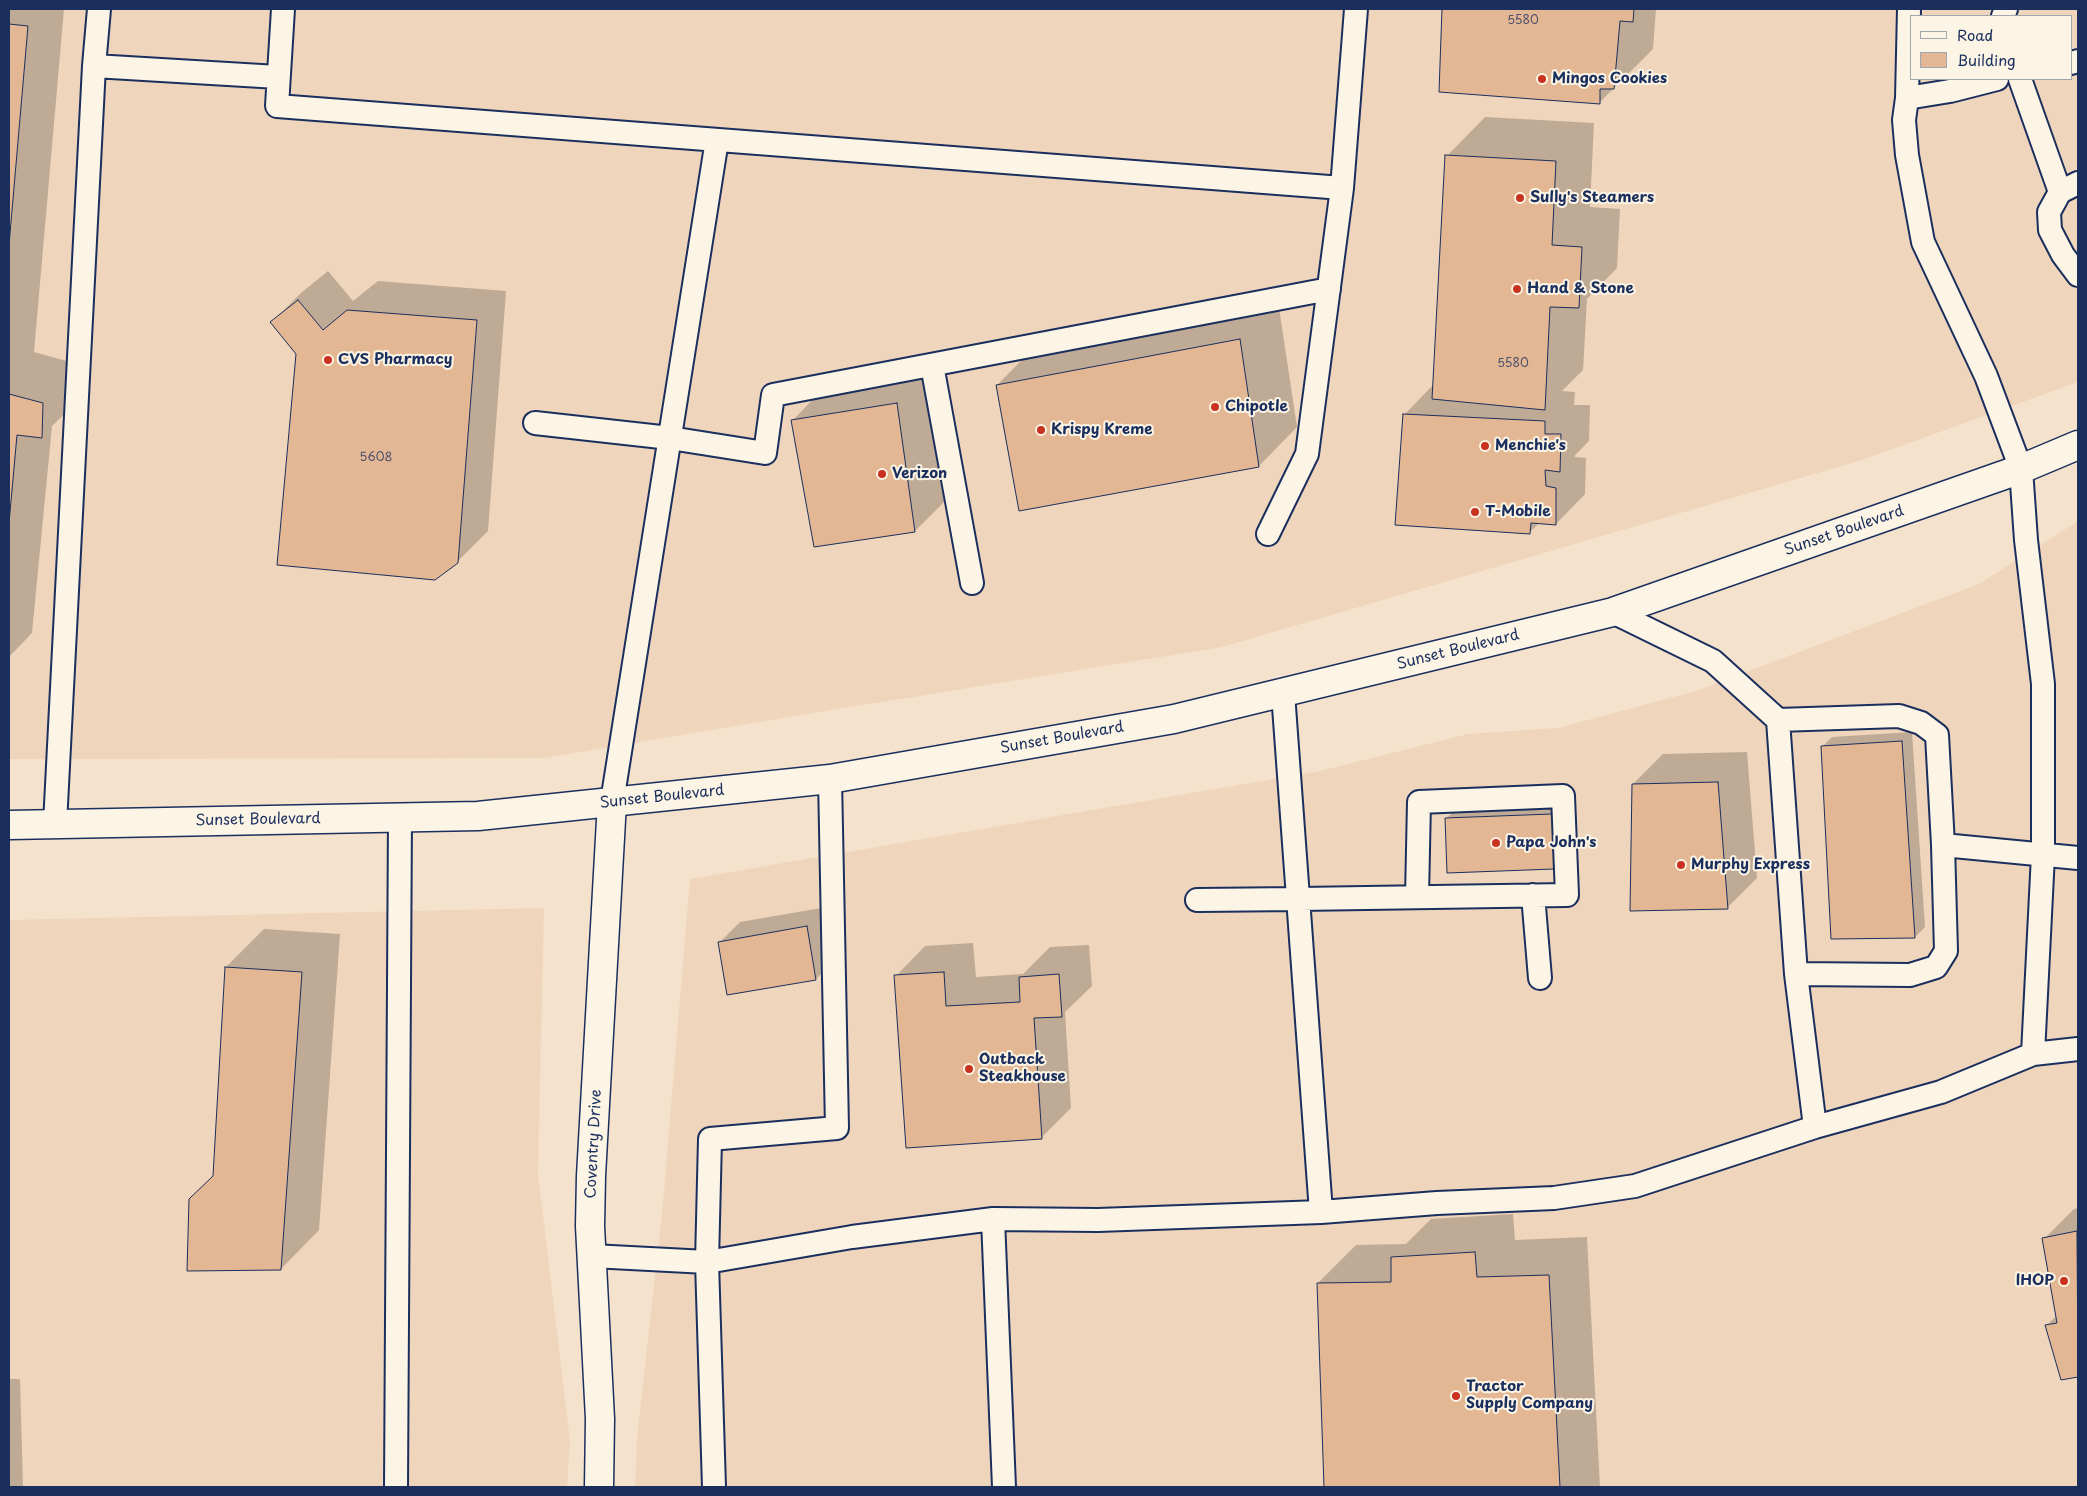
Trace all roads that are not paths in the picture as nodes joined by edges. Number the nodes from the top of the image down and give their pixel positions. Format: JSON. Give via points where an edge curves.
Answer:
{"nodes":[{"id":1,"x":99,"y":9,"type":"edge"},
{"id":2,"x":283,"y":9,"type":"edge"},
{"id":3,"x":1356,"y":9,"type":"edge"},
{"id":4,"x":1909,"y":9,"type":"edge"},
{"id":5,"x":94,"y":66,"type":"junction"},
{"id":6,"x":278,"y":77,"type":"junction"},
{"id":7,"x":1993,"y":80,"type":"edge"},
{"id":8,"x":2020,"y":80,"type":"edge"},
{"id":9,"x":1907,"y":98,"type":"junction"},
{"id":10,"x":717,"y":140,"type":"junction"},
{"id":11,"x":2069,"y":187,"type":"edge"},
{"id":12,"x":1342,"y":188,"type":"junction"},
{"id":13,"x":2078,"y":275,"type":"edge"},
{"id":14,"x":1329,"y":289,"type":"junction"},
{"id":15,"x":932,"y":365,"type":"junction"},
{"id":16,"x":535,"y":423,"type":"dead end"},
{"id":17,"x":670,"y":438,"type":"junction"},
{"id":18,"x":2078,"y":445,"type":"edge"},
{"id":19,"x":2021,"y":469,"type":"junction"},
{"id":20,"x":1268,"y":534,"type":"dead end"},
{"id":21,"x":972,"y":583,"type":"dead end"},
{"id":22,"x":1613,"y":612,"type":"junction"},
{"id":23,"x":1283,"y":693,"type":"junction"},
{"id":24,"x":1778,"y":720,"type":"junction"},
{"id":25,"x":830,"y":779,"type":"junction"},
{"id":26,"x":612,"y":802,"type":"junction"},
{"id":27,"x":400,"y":817,"type":"junction"},
{"id":28,"x":55,"y":824,"type":"junction"},
{"id":29,"x":9,"y":825,"type":"edge"},
{"id":30,"x":1943,"y":845,"type":"junction"},
{"id":31,"x":2043,"y":855,"type":"junction"},
{"id":32,"x":2078,"y":858,"type":"edge"},
{"id":33,"x":1533,"y":895,"type":"junction"},
{"id":34,"x":1417,"y":897,"type":"junction"},
{"id":35,"x":1299,"y":899,"type":"junction"},
{"id":36,"x":1197,"y":900,"type":"dead end"},
{"id":37,"x":1796,"y":974,"type":"junction"},
{"id":38,"x":1540,"y":978,"type":"dead end"},
{"id":39,"x":2078,"y":1048,"type":"edge"},
{"id":40,"x":2033,"y":1054,"type":"junction"},
{"id":41,"x":1815,"y":1127,"type":"junction"},
{"id":42,"x":1321,"y":1212,"type":"junction"},
{"id":43,"x":993,"y":1219,"type":"junction"},
{"id":44,"x":592,"y":1256,"type":"junction"},
{"id":45,"x":707,"y":1262,"type":"junction"},
{"id":46,"x":396,"y":1487,"type":"edge"},
{"id":47,"x":599,"y":1487,"type":"edge"},
{"id":48,"x":714,"y":1487,"type":"edge"},
{"id":49,"x":1004,"y":1487,"type":"edge"}],
"edges":[{"from":1,"to":5,"type":"lane"},
{"from":2,"to":6,"type":"lane"},
{"from":3,"to":12,"type":"lane"},
{"from":4,"to":9,"type":"lane"},
{"from":5,"to":6,"type":"lane"},
{"from":5,"to":28,"type":"lane"},
{"from":6,"to":10,"type":"lane","via":[[277,106]]},
{"from":7,"to":9,"type":"lane"},
{"from":8,"to":11,"type":"lane"},
{"from":9,"to":19,"type":"lane","via":[[1904,120],[1906,155],[1923,242],[1986,376]]},
{"from":10,"to":12,"type":"lane"},
{"from":10,"to":17,"type":"lane"},
{"from":11,"to":13,"type":"lane","via":[[2049,212],[2050,230],[2062,255]]},
{"from":12,"to":14,"type":"lane"},
{"from":14,"to":15,"type":"lane"},
{"from":14,"to":20,"type":"lane","via":[[1307,454]]},
{"from":15,"to":17,"type":"lane","via":[[773,395],[765,453]]},
{"from":15,"to":21,"type":"lane"},
{"from":16,"to":17,"type":"lane"},
{"from":17,"to":26,"type":"lane"},
{"from":18,"to":19,"type":"main road","name":"Sunset Boulevard"},
{"from":19,"to":22,"type":"main road","name":"Sunset Boulevard"},
{"from":19,"to":31,"type":"lane","via":[[2043,684]]},
{"from":22,"to":23,"type":"main road","name":"Sunset Boulevard"},
{"from":22,"to":24,"type":"lane","via":[[1713,661]]},
{"from":23,"to":25,"type":"main road","name":"Sunset Boulevard","via":[[1174,719]]},
{"from":23,"to":35,"type":"lane"},
{"from":24,"to":30,"type":"lane","via":[[1899,716],[1921,723],[1937,735]]},
{"from":24,"to":37,"type":"lane"},
{"from":25,"to":26,"type":"main road","name":"Sunset Boulevard"},
{"from":25,"to":45,"type":"lane","via":[[837,1128],[710,1139]]},
{"from":26,"to":27,"type":"main road","name":"Sunset Boulevard","via":[[478,816]]},
{"from":26,"to":44,"type":"main road","name":"Coventry Drive","via":[[591,1176]]},
{"from":27,"to":28,"type":"main road","name":"Sunset Boulevard"},
{"from":27,"to":46,"type":"lane"},
{"from":28,"to":29,"type":"main road","name":"Sunset Boulevard"},
{"from":30,"to":31,"type":"lane"},
{"from":30,"to":37,"type":"lane","via":[[1946,951],[1936,967],[1910,976]]},
{"from":31,"to":32,"type":"lane"},
{"from":31,"to":40,"type":"lane"},
{"from":33,"to":34,"type":"lane"},
{"from":33,"to":34,"type":"lane","via":[[1567,895],[1563,796],[1419,802]]},
{"from":33,"to":38,"type":"lane"},
{"from":34,"to":35,"type":"lane"},
{"from":35,"to":36,"type":"lane"},
{"from":35,"to":42,"type":"lane"},
{"from":37,"to":41,"type":"lane"},
{"from":39,"to":40,"type":"lane"},
{"from":40,"to":41,"type":"lane","via":[[1942,1092]]},
{"from":41,"to":42,"type":"lane","via":[[1635,1186],[1554,1198]]},
{"from":42,"to":43,"type":"lane","via":[[1098,1220]]},
{"from":43,"to":45,"type":"lane","via":[[852,1237]]},
{"from":43,"to":49,"type":"lane"},
{"from":44,"to":45,"type":"lane"},
{"from":44,"to":47,"type":"main road","name":"Coventry Drive","via":[[600,1419]]},
{"from":45,"to":48,"type":"lane"}]}
